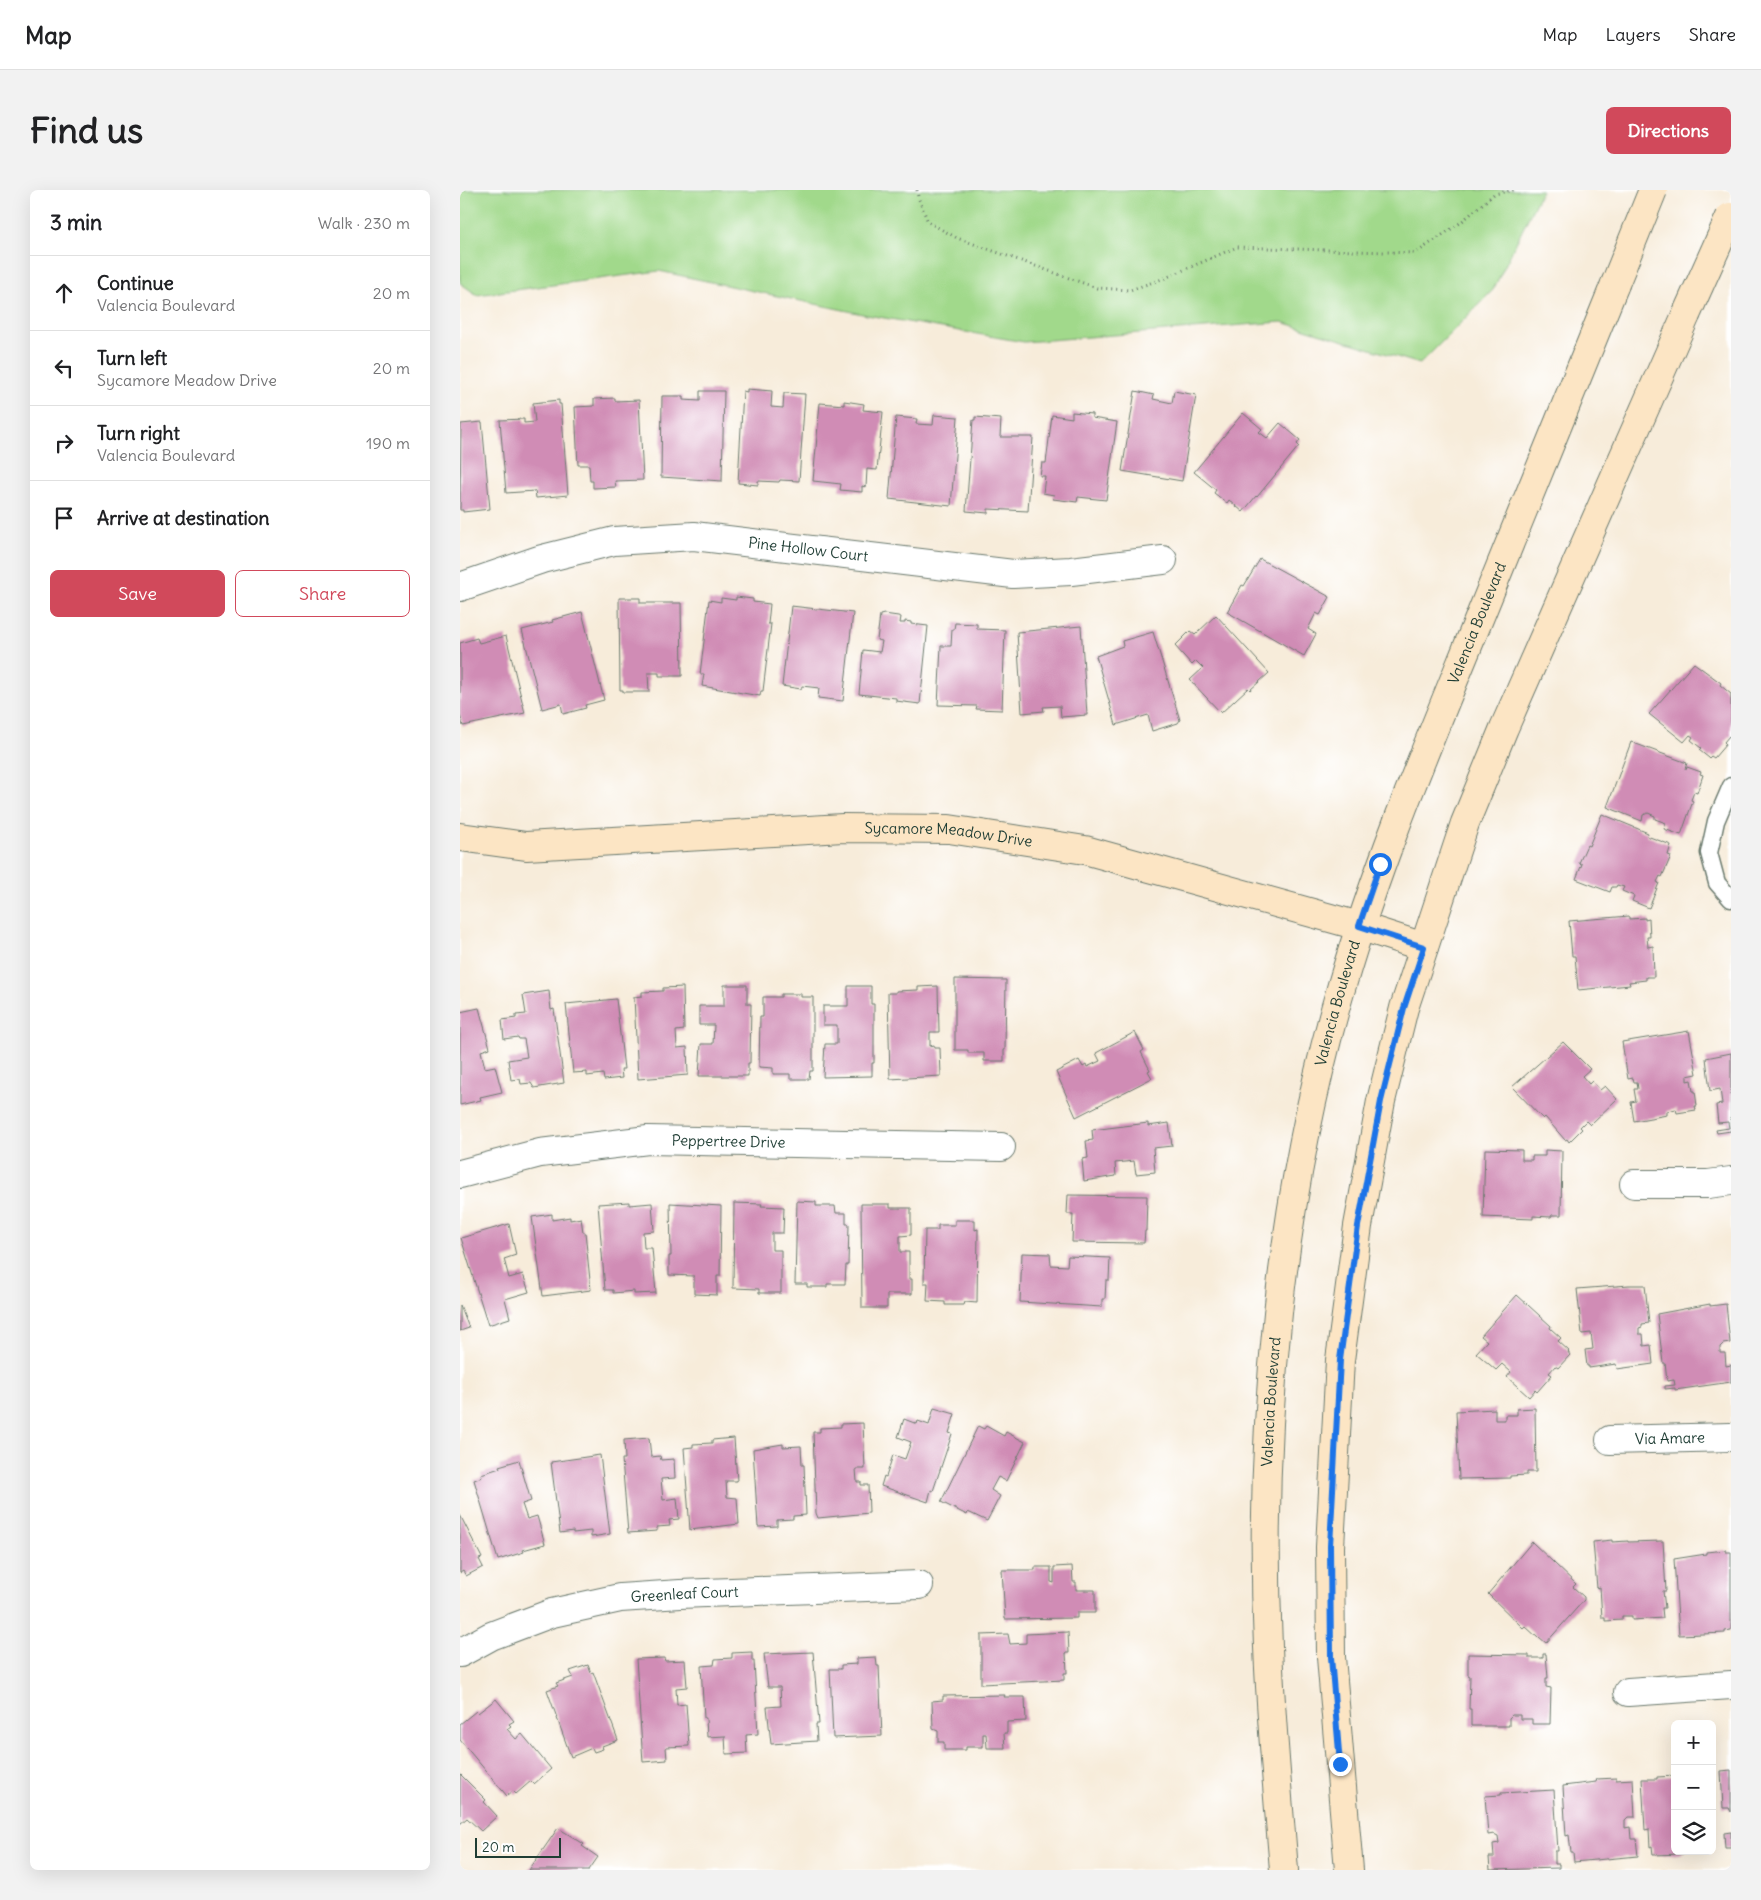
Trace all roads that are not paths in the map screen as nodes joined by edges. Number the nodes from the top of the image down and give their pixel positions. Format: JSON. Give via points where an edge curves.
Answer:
{"nodes":[{"id":1,"x":1653,"y":190,"type":"edge"},
{"id":2,"x":1730,"y":215,"type":"edge"},
{"id":3,"x":1163,"y":560,"type":"dead end"},
{"id":4,"x":460,"y":588,"type":"edge"},
{"id":5,"x":1731,"y":786,"type":"edge"},
{"id":6,"x":460,"y":837,"type":"edge"},
{"id":7,"x":1731,"y":900,"type":"edge"},
{"id":8,"x":1359,"y":926,"type":"junction"},
{"id":9,"x":1424,"y":947,"type":"junction"},
{"id":10,"x":1001,"y":1147,"type":"dead end"},
{"id":11,"x":460,"y":1174,"type":"edge"},
{"id":12,"x":1731,"y":1181,"type":"edge"},
{"id":13,"x":1634,"y":1184,"type":"dead end"},
{"id":14,"x":1731,"y":1437,"type":"edge"},
{"id":15,"x":1610,"y":1440,"type":"dead end"},
{"id":16,"x":919,"y":1585,"type":"dead end"},
{"id":17,"x":460,"y":1653,"type":"edge"},
{"id":18,"x":1731,"y":1685,"type":"edge"},
{"id":19,"x":1628,"y":1692,"type":"dead end"},
{"id":20,"x":1284,"y":1870,"type":"edge"},
{"id":21,"x":1349,"y":1870,"type":"edge"}],
"edges":[{"from":1,"to":8,"type":"street","name":"Valencia Boulevard","bridge":true,"via":[[1380,864]]},
{"from":2,"to":9,"type":"street","bridge":true,"via":[[1501,736],[1465,823]]},
{"from":3,"to":4,"type":"street","name":"Pine Hollow Court","via":[[1014,574],[694,536],[614,541],[542,559]]},
{"from":5,"to":7,"type":"lane","via":[[1716,822],[1709,853],[1717,883]]},
{"from":6,"to":8,"type":"street","name":"Sycamore Meadow Drive","via":[[526,846],[842,828],[948,829],[1084,850]]},
{"from":8,"to":9,"type":"street","name":"Sycamore Meadow Drive"},
{"from":8,"to":20,"type":"street","name":"Valencia Boulevard","via":[[1314,1097],[1293,1202],[1278,1305],[1268,1424],[1265,1544],[1268,1648]]},
{"from":9,"to":21,"type":"street","via":[[1404,1008],[1381,1101],[1358,1226],[1340,1360],[1330,1546],[1331,1657]]},
{"from":10,"to":11,"type":"street","name":"Peppertree Drive","via":[[648,1140],[540,1153]]},
{"from":12,"to":13,"type":"street"},
{"from":14,"to":15,"type":"street","name":"Via Amare"},
{"from":16,"to":17,"type":"street","name":"Greenleaf Court","via":[[620,1598],[552,1613],[491,1636]]},
{"from":18,"to":19,"type":"street"}]}
